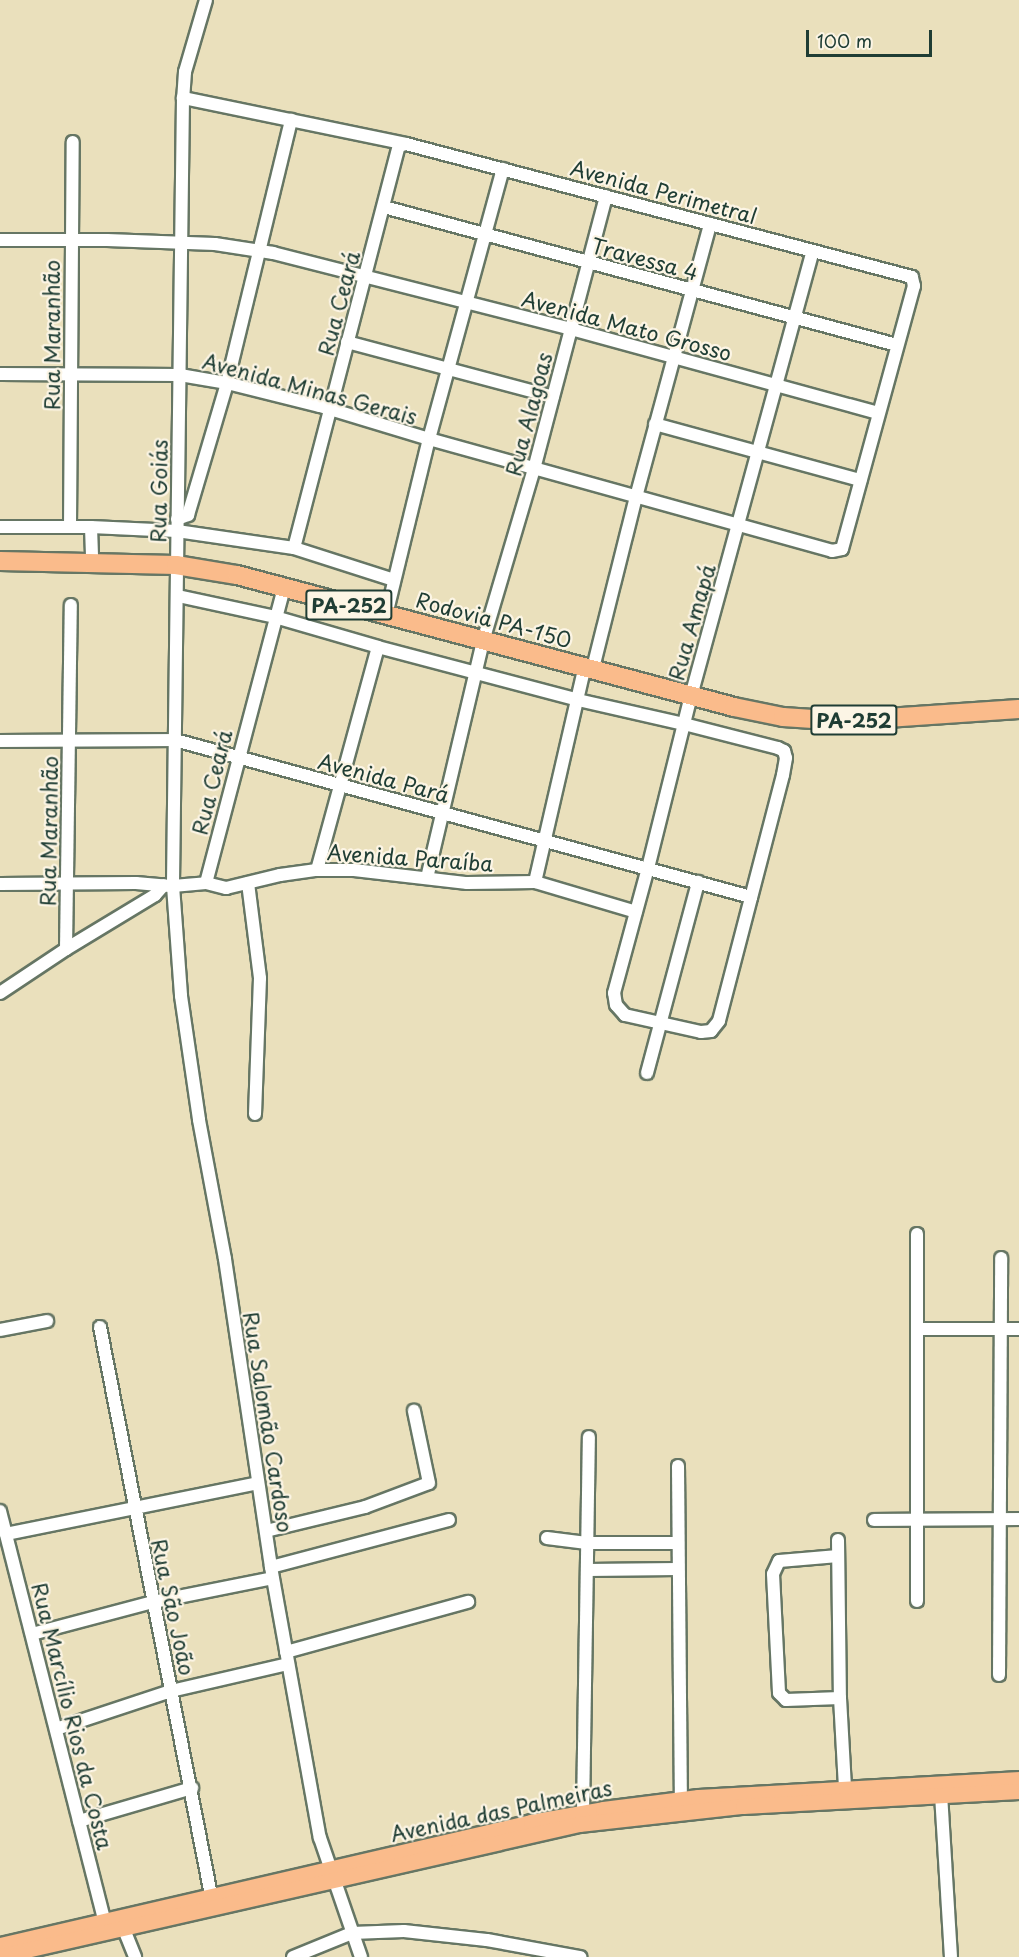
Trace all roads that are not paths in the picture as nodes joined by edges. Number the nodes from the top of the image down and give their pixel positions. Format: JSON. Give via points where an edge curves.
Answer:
{"nodes":[{"id":1,"x":206,"y":0,"type":"edge"},
{"id":2,"x":183,"y":98,"type":"junction"},
{"id":3,"x":291,"y":120,"type":"junction"},
{"id":4,"x":73,"y":142,"type":"dead end"},
{"id":5,"x":406,"y":144,"type":"junction"},
{"id":6,"x":503,"y":169,"type":"junction"},
{"id":7,"x":606,"y":196,"type":"junction"},
{"id":8,"x":384,"y":207,"type":"junction"},
{"id":9,"x":710,"y":224,"type":"junction"},
{"id":10,"x":484,"y":234,"type":"junction"},
{"id":11,"x":71,"y":239,"type":"junction"},
{"id":12,"x":0,"y":240,"type":"edge"},
{"id":13,"x":180,"y":243,"type":"junction"},
{"id":14,"x":259,"y":251,"type":"junction"},
{"id":15,"x":813,"y":251,"type":"junction"},
{"id":16,"x":588,"y":264,"type":"junction"},
{"id":17,"x":366,"y":276,"type":"junction"},
{"id":18,"x":691,"y":290,"type":"junction"},
{"id":19,"x":466,"y":302,"type":"junction"},
{"id":20,"x":795,"y":318,"type":"junction"},
{"id":21,"x":571,"y":329,"type":"junction"},
{"id":22,"x":347,"y":342,"type":"junction"},
{"id":23,"x":897,"y":345,"type":"junction"},
{"id":24,"x":673,"y":357,"type":"junction"},
{"id":25,"x":448,"y":368,"type":"junction"},
{"id":26,"x":0,"y":374,"type":"edge"},
{"id":27,"x":71,"y":374,"type":"junction"},
{"id":28,"x":180,"y":375,"type":"junction"},
{"id":29,"x":227,"y":383,"type":"junction"},
{"id":30,"x":777,"y":386,"type":"junction"},
{"id":31,"x":553,"y":397,"type":"junction"},
{"id":32,"x":330,"y":409,"type":"junction"},
{"id":33,"x":878,"y":413,"type":"junction"},
{"id":34,"x":655,"y":424,"type":"junction"},
{"id":35,"x":429,"y":439,"type":"junction"},
{"id":36,"x":758,"y":453,"type":"junction"},
{"id":37,"x":534,"y":469,"type":"junction"},
{"id":38,"x":860,"y":480,"type":"junction"},
{"id":39,"x":636,"y":497,"type":"junction"},
{"id":40,"x":177,"y":525,"type":"junction"},
{"id":41,"x":739,"y":526,"type":"junction"},
{"id":42,"x":0,"y":527,"type":"edge"},
{"id":43,"x":70,"y":527,"type":"junction"},
{"id":44,"x":91,"y":527,"type":"junction"},
{"id":45,"x":294,"y":548,"type":"junction"},
{"id":46,"x":0,"y":561,"type":"edge"},
{"id":47,"x":92,"y":562,"type":"junction"},
{"id":48,"x":176,"y":565,"type":"junction"},
{"id":49,"x":394,"y":580,"type":"junction"},
{"id":50,"x":284,"y":588,"type":"junction"},
{"id":51,"x":178,"y":596,"type":"junction"},
{"id":52,"x":71,"y":606,"type":"dead end"},
{"id":53,"x":386,"y":615,"type":"junction"},
{"id":54,"x":275,"y":617,"type":"junction"},
{"id":55,"x":483,"y":641,"type":"junction"},
{"id":56,"x":378,"y":647,"type":"junction"},
{"id":57,"x":589,"y":667,"type":"junction"},
{"id":58,"x":476,"y":672,"type":"junction"},
{"id":59,"x":691,"y":696,"type":"junction"},
{"id":60,"x":578,"y":700,"type":"junction"},
{"id":61,"x":1019,"y":709,"type":"edge"},
{"id":62,"x":684,"y":724,"type":"junction"},
{"id":63,"x":175,"y":740,"type":"junction"},
{"id":64,"x":0,"y":741,"type":"edge"},
{"id":65,"x":69,"y":741,"type":"junction"},
{"id":66,"x":238,"y":756,"type":"junction"},
{"id":67,"x":340,"y":786,"type":"junction"},
{"id":68,"x":442,"y":813,"type":"junction"},
{"id":69,"x":545,"y":840,"type":"junction"},
{"id":70,"x":648,"y":868,"type":"junction"},
{"id":71,"x":317,"y":870,"type":"junction"},
{"id":72,"x":427,"y":878,"type":"junction"},
{"id":73,"x":535,"y":882,"type":"junction"},
{"id":74,"x":698,"y":882,"type":"junction"},
{"id":75,"x":206,"y":883,"type":"junction"},
{"id":76,"x":248,"y":883,"type":"junction"},
{"id":77,"x":0,"y":884,"type":"edge"},
{"id":78,"x":67,"y":884,"type":"junction"},
{"id":79,"x":168,"y":886,"type":"junction"},
{"id":80,"x":751,"y":897,"type":"junction"},
{"id":81,"x":636,"y":912,"type":"junction"},
{"id":82,"x":66,"y":949,"type":"junction"},
{"id":83,"x":0,"y":993,"type":"edge"},
{"id":84,"x":661,"y":1024,"type":"junction"},
{"id":85,"x":647,"y":1073,"type":"dead end"},
{"id":86,"x":255,"y":1114,"type":"dead end"},
{"id":87,"x":917,"y":1234,"type":"dead end"},
{"id":88,"x":1001,"y":1258,"type":"dead end"},
{"id":89,"x":47,"y":1321,"type":"dead end"},
{"id":90,"x":100,"y":1327,"type":"dead end"},
{"id":91,"x":917,"y":1329,"type":"junction"},
{"id":92,"x":1001,"y":1329,"type":"junction"},
{"id":93,"x":1019,"y":1329,"type":"edge"},
{"id":94,"x":0,"y":1330,"type":"edge"},
{"id":95,"x":414,"y":1411,"type":"dead end"},
{"id":96,"x":589,"y":1437,"type":"dead end"},
{"id":97,"x":678,"y":1467,"type":"dead end"},
{"id":98,"x":258,"y":1483,"type":"junction"},
{"id":99,"x":134,"y":1507,"type":"junction"},
{"id":100,"x":0,"y":1511,"type":"edge"},
{"id":101,"x":449,"y":1520,"type":"dead end"},
{"id":102,"x":874,"y":1520,"type":"dead end"},
{"id":103,"x":917,"y":1520,"type":"junction"},
{"id":104,"x":1000,"y":1520,"type":"junction"},
{"id":105,"x":1019,"y":1520,"type":"edge"},
{"id":106,"x":266,"y":1531,"type":"junction"},
{"id":107,"x":6,"y":1534,"type":"junction"},
{"id":108,"x":547,"y":1538,"type":"dead end"},
{"id":109,"x":838,"y":1540,"type":"dead end"},
{"id":110,"x":587,"y":1543,"type":"junction"},
{"id":111,"x":678,"y":1543,"type":"junction"},
{"id":112,"x":838,"y":1556,"type":"junction"},
{"id":113,"x":678,"y":1569,"type":"junction"},
{"id":114,"x":587,"y":1570,"type":"junction"},
{"id":115,"x":272,"y":1573,"type":"junction"},
{"id":116,"x":917,"y":1601,"type":"dead end"},
{"id":117,"x":153,"y":1602,"type":"junction"},
{"id":118,"x":468,"y":1602,"type":"dead end"},
{"id":119,"x":32,"y":1634,"type":"junction"},
{"id":120,"x":287,"y":1658,"type":"junction"},
{"id":121,"x":999,"y":1675,"type":"dead end"},
{"id":122,"x":171,"y":1691,"type":"junction"},
{"id":123,"x":840,"y":1698,"type":"junction"},
{"id":124,"x":56,"y":1729,"type":"junction"},
{"id":125,"x":1019,"y":1779,"type":"edge"},
{"id":126,"x":192,"y":1788,"type":"junction"},
{"id":127,"x":845,"y":1788,"type":"junction"},
{"id":128,"x":1019,"y":1791,"type":"edge"},
{"id":129,"x":941,"y":1794,"type":"junction"},
{"id":130,"x":681,"y":1799,"type":"junction"},
{"id":131,"x":583,"y":1812,"type":"junction"},
{"id":132,"x":79,"y":1821,"type":"junction"},
{"id":133,"x":331,"y":1874,"type":"junction"},
{"id":134,"x":211,"y":1896,"type":"junction"},
{"id":135,"x":113,"y":1924,"type":"junction"},
{"id":136,"x":352,"y":1933,"type":"junction"},
{"id":137,"x":0,"y":1945,"type":"edge"},
{"id":138,"x":0,"y":1956,"type":"edge"},
{"id":139,"x":135,"y":1957,"type":"edge"},
{"id":140,"x":293,"y":1957,"type":"edge"},
{"id":141,"x":361,"y":1957,"type":"edge"},
{"id":142,"x":580,"y":1957,"type":"edge"},
{"id":143,"x":951,"y":1957,"type":"edge"}],
"edges":[{"from":1,"to":2,"type":"street","name":"Rua Goiás","via":[[185,72]]},
{"from":2,"to":3,"type":"street","name":"Avenida Perimetral"},
{"from":2,"to":13,"type":"street","name":"Rua Goiás"},
{"from":3,"to":5,"type":"street","name":"Avenida Perimetral"},
{"from":3,"to":14,"type":"street"},
{"from":4,"to":11,"type":"street","name":"Rua Maranhão"},
{"from":5,"to":6,"type":"street","name":"Avenida Perimetral"},
{"from":5,"to":8,"type":"street","name":"Rua Ceará","via":[[399,146]]},
{"from":6,"to":7,"type":"street","name":"Avenida Perimetral"},
{"from":6,"to":10,"type":"street"},
{"from":7,"to":9,"type":"street","name":"Avenida Perimetral"},
{"from":7,"to":16,"type":"street","name":"Rua Alagoas"},
{"from":8,"to":10,"type":"street","name":"Travessa 4"},
{"from":8,"to":17,"type":"street","name":"Rua Ceará"},
{"from":9,"to":15,"type":"street","name":"Avenida Perimetral"},
{"from":9,"to":18,"type":"street"},
{"from":10,"to":16,"type":"street","name":"Travessa 4"},
{"from":10,"to":19,"type":"street"},
{"from":11,"to":12,"type":"street"},
{"from":11,"to":13,"type":"street"},
{"from":11,"to":27,"type":"street","name":"Rua Maranhão"},
{"from":13,"to":14,"type":"street","name":"Avenida Mato Grosso"},
{"from":13,"to":28,"type":"street","name":"Rua Goiás"},
{"from":14,"to":17,"type":"street","name":"Avenida Mato Grosso"},
{"from":14,"to":29,"type":"street"},
{"from":15,"to":20,"type":"street","name":"Rua Amapá"},
{"from":15,"to":23,"type":"street","name":"Avenida Perimetral","via":[[912,277],[914,286]]},
{"from":16,"to":18,"type":"street","name":"Travessa 4"},
{"from":16,"to":21,"type":"street","name":"Rua Alagoas"},
{"from":17,"to":19,"type":"street","name":"Avenida Mato Grosso"},
{"from":17,"to":22,"type":"street","name":"Rua Ceará"},
{"from":18,"to":20,"type":"street","name":"Travessa 4"},
{"from":18,"to":24,"type":"street"},
{"from":19,"to":21,"type":"street","name":"Avenida Mato Grosso"},
{"from":19,"to":25,"type":"street"},
{"from":20,"to":23,"type":"street","name":"Travessa 4"},
{"from":20,"to":30,"type":"street","name":"Rua Amapá"},
{"from":21,"to":24,"type":"street","name":"Avenida Mato Grosso"},
{"from":21,"to":31,"type":"street","name":"Rua Alagoas"},
{"from":22,"to":25,"type":"street"},
{"from":22,"to":32,"type":"street","name":"Rua Ceará"},
{"from":23,"to":33,"type":"street"},
{"from":24,"to":30,"type":"street","name":"Avenida Mato Grosso"},
{"from":24,"to":34,"type":"street"},
{"from":25,"to":31,"type":"street"},
{"from":25,"to":35,"type":"street"},
{"from":26,"to":27,"type":"street","name":"Avenida Minas Gerais"},
{"from":27,"to":28,"type":"street","name":"Avenida Minas Gerais"},
{"from":27,"to":43,"type":"street","name":"Rua Maranhão"},
{"from":28,"to":29,"type":"street","name":"Avenida Minas Gerais"},
{"from":28,"to":40,"type":"street","name":"Rua Goiás"},
{"from":29,"to":32,"type":"street","name":"Avenida Minas Gerais"},
{"from":29,"to":40,"type":"street","via":[[188,515]]},
{"from":30,"to":33,"type":"street","name":"Avenida Mato Grosso"},
{"from":30,"to":36,"type":"street","name":"Rua Amapá"},
{"from":31,"to":37,"type":"street","name":"Rua Alagoas"},
{"from":32,"to":35,"type":"street","name":"Avenida Minas Gerais"},
{"from":32,"to":45,"type":"street","name":"Rua Ceará"},
{"from":33,"to":38,"type":"street"},
{"from":34,"to":36,"type":"street"},
{"from":34,"to":39,"type":"street"},
{"from":35,"to":37,"type":"street"},
{"from":35,"to":49,"type":"street"},
{"from":36,"to":38,"type":"street"},
{"from":36,"to":41,"type":"street","name":"Rua Amapá"},
{"from":37,"to":39,"type":"street"},
{"from":37,"to":55,"type":"street","name":"Rua Alagoas"},
{"from":38,"to":41,"type":"street","via":[[844,544],[838,551]]},
{"from":39,"to":41,"type":"street"},
{"from":39,"to":57,"type":"street"},
{"from":40,"to":44,"type":"street"},
{"from":40,"to":45,"type":"street"},
{"from":40,"to":48,"type":"street","name":"Rua Goiás"},
{"from":41,"to":59,"type":"street","name":"Rua Amapá"},
{"from":42,"to":43,"type":"street"},
{"from":43,"to":44,"type":"street"},
{"from":44,"to":47,"type":"street"},
{"from":45,"to":49,"type":"street"},
{"from":46,"to":47,"type":"highway","name":"Rodovia PA-150","number":"PA-252"},
{"from":47,"to":48,"type":"highway","name":"Rodovia PA-150","number":"PA-252"},
{"from":48,"to":50,"type":"highway","name":"Rodovia PA-150","number":"PA-252"},
{"from":48,"to":51,"type":"street","name":"Rua Goiás"},
{"from":49,"to":53,"type":"street"},
{"from":50,"to":53,"type":"highway","name":"Rodovia PA-150","number":"PA-252"},
{"from":50,"to":54,"type":"street","name":"Rua Ceará"},
{"from":51,"to":54,"type":"street"},
{"from":51,"to":63,"type":"street","name":"Rua Goiás"},
{"from":52,"to":65,"type":"street","name":"Rua Maranhão"},
{"from":53,"to":55,"type":"highway","name":"Rodovia PA-150","number":"PA-252"},
{"from":54,"to":56,"type":"street"},
{"from":54,"to":66,"type":"street","name":"Rua Ceará"},
{"from":55,"to":57,"type":"highway","name":"Rodovia PA-150","number":"PA-252"},
{"from":55,"to":58,"type":"street","name":"Rua Alagoas"},
{"from":56,"to":58,"type":"street"},
{"from":56,"to":67,"type":"street"},
{"from":57,"to":59,"type":"highway","name":"Rodovia PA-150","number":"PA-252"},
{"from":57,"to":60,"type":"street"},
{"from":58,"to":60,"type":"street"},
{"from":58,"to":68,"type":"street"},
{"from":59,"to":61,"type":"highway","number":"PA-252","via":[[813,720]]},
{"from":59,"to":62,"type":"street","name":"Rua Amapá"},
{"from":60,"to":62,"type":"street"},
{"from":60,"to":69,"type":"street"},
{"from":62,"to":70,"type":"street","name":"Rua Amapá"},
{"from":62,"to":80,"type":"street","via":[[784,751],[783,775]]},
{"from":63,"to":65,"type":"street","name":"Avenida Pará"},
{"from":63,"to":66,"type":"street","name":"Avenida Pará"},
{"from":63,"to":79,"type":"street","name":"Rua Goiás"},
{"from":64,"to":65,"type":"street","name":"Avenida Pará"},
{"from":65,"to":78,"type":"street","name":"Rua Maranhão"},
{"from":66,"to":67,"type":"street","name":"Avenida Pará"},
{"from":66,"to":75,"type":"street","name":"Rua Ceará"},
{"from":67,"to":68,"type":"street","name":"Avenida Pará"},
{"from":67,"to":71,"type":"street"},
{"from":68,"to":69,"type":"street","name":"Avenida Pará"},
{"from":68,"to":72,"type":"street"},
{"from":69,"to":70,"type":"street","name":"Avenida Pará"},
{"from":69,"to":73,"type":"street"},
{"from":70,"to":74,"type":"street","name":"Avenida Pará"},
{"from":70,"to":81,"type":"street","name":"Rua Amapá"},
{"from":71,"to":72,"type":"street","name":"Avenida Paraíba"},
{"from":71,"to":76,"type":"street","name":"Avenida Paraíba"},
{"from":72,"to":73,"type":"street","name":"Avenida Paraíba","via":[[467,883]]},
{"from":73,"to":81,"type":"street","name":"Avenida Paraíba"},
{"from":74,"to":80,"type":"street","name":"Avenida Pará"},
{"from":74,"to":84,"type":"street"},
{"from":75,"to":76,"type":"street","name":"Avenida Paraíba","via":[[219,888]]},
{"from":75,"to":79,"type":"street","name":"Avenida Paraíba"},
{"from":76,"to":86,"type":"street","via":[[260,978]]},
{"from":77,"to":78,"type":"street","name":"Avenida Paraíba"},
{"from":78,"to":79,"type":"street","name":"Avenida Paraíba"},
{"from":78,"to":82,"type":"street","name":"Rua Maranhão"},
{"from":79,"to":82,"type":"street"},
{"from":79,"to":98,"type":"street","name":"Rua Salomão Cardoso","via":[[186,1030]]},
{"from":80,"to":84,"type":"street","via":[[715,1028],[707,1032]]},
{"from":81,"to":84,"type":"street","name":"Rua Amapá","via":[[614,993],[616,1005],[625,1015]]},
{"from":82,"to":83,"type":"street"},
{"from":84,"to":85,"type":"street"},
{"from":87,"to":91,"type":"street"},
{"from":88,"to":92,"type":"street"},
{"from":89,"to":94,"type":"street"},
{"from":90,"to":99,"type":"street","name":"Rua São João"},
{"from":91,"to":92,"type":"street"},
{"from":91,"to":103,"type":"street"},
{"from":92,"to":93,"type":"street"},
{"from":92,"to":104,"type":"street"},
{"from":95,"to":106,"type":"street","via":[[429,1484],[366,1507]]},
{"from":96,"to":110,"type":"street"},
{"from":97,"to":111,"type":"street"},
{"from":98,"to":99,"type":"street"},
{"from":98,"to":106,"type":"street","name":"Rua Salomão Cardoso"},
{"from":99,"to":107,"type":"street"},
{"from":99,"to":117,"type":"street","name":"Rua São João"},
{"from":100,"to":107,"type":"street","name":"Rua Marcílio Rios da Costa"},
{"from":101,"to":115,"type":"street"},
{"from":102,"to":103,"type":"street"},
{"from":103,"to":104,"type":"street"},
{"from":103,"to":116,"type":"street"},
{"from":104,"to":105,"type":"street"},
{"from":104,"to":121,"type":"street"},
{"from":106,"to":115,"type":"street","name":"Rua Salomão Cardoso"},
{"from":107,"to":119,"type":"street","name":"Rua Marcílio Rios da Costa"},
{"from":108,"to":110,"type":"street"},
{"from":109,"to":112,"type":"street"},
{"from":110,"to":111,"type":"street"},
{"from":110,"to":114,"type":"street"},
{"from":111,"to":113,"type":"street"},
{"from":112,"to":123,"type":"street"},
{"from":112,"to":123,"type":"street","via":[[779,1561],[772,1574],[779,1693],[786,1700]]},
{"from":113,"to":114,"type":"street"},
{"from":113,"to":130,"type":"street"},
{"from":114,"to":131,"type":"street"},
{"from":115,"to":117,"type":"street"},
{"from":115,"to":120,"type":"street","name":"Rua Salomão Cardoso"},
{"from":117,"to":119,"type":"street"},
{"from":117,"to":122,"type":"street","name":"Rua São João"},
{"from":118,"to":120,"type":"street"},
{"from":119,"to":124,"type":"street","name":"Rua Marcílio Rios da Costa"},
{"from":120,"to":122,"type":"street"},
{"from":120,"to":133,"type":"street","name":"Rua Salomão Cardoso","via":[[320,1838]]},
{"from":122,"to":124,"type":"street"},
{"from":122,"to":126,"type":"street","name":"Rua São João"},
{"from":123,"to":127,"type":"street"},
{"from":124,"to":132,"type":"street","name":"Rua Marcílio Rios da Costa"},
{"from":125,"to":127,"type":"main road","name":"Avenida das Palmeiras"},
{"from":126,"to":132,"type":"street"},
{"from":126,"to":134,"type":"street","name":"Rua São João"},
{"from":127,"to":130,"type":"main road","name":"Avenida das Palmeiras"},
{"from":128,"to":129,"type":"main road","name":"Avenida das Palmeiras"},
{"from":129,"to":133,"type":"main road","name":"Avenida das Palmeiras","via":[[681,1811],[579,1824]]},
{"from":129,"to":143,"type":"street"},
{"from":130,"to":131,"type":"main road","name":"Avenida das Palmeiras"},
{"from":131,"to":133,"type":"main road","name":"Avenida das Palmeiras"},
{"from":132,"to":135,"type":"street","name":"Rua Marcílio Rios da Costa"},
{"from":133,"to":134,"type":"main road","name":"Avenida das Palmeiras"},
{"from":133,"to":135,"type":"main road","name":"Avenida das Palmeiras"},
{"from":133,"to":136,"type":"street","name":"Rua Salomão Cardoso"},
{"from":134,"to":135,"type":"main road","name":"Avenida das Palmeiras"},
{"from":135,"to":137,"type":"main road","name":"Avenida das Palmeiras"},
{"from":135,"to":138,"type":"main road","name":"Avenida das Palmeiras"},
{"from":135,"to":139,"type":"street","name":"Rua Marcílio Rios da Costa"},
{"from":136,"to":140,"type":"street"},
{"from":136,"to":141,"type":"street","name":"Rua Salomão Cardoso"},
{"from":136,"to":142,"type":"street","via":[[446,1934]]}]}
